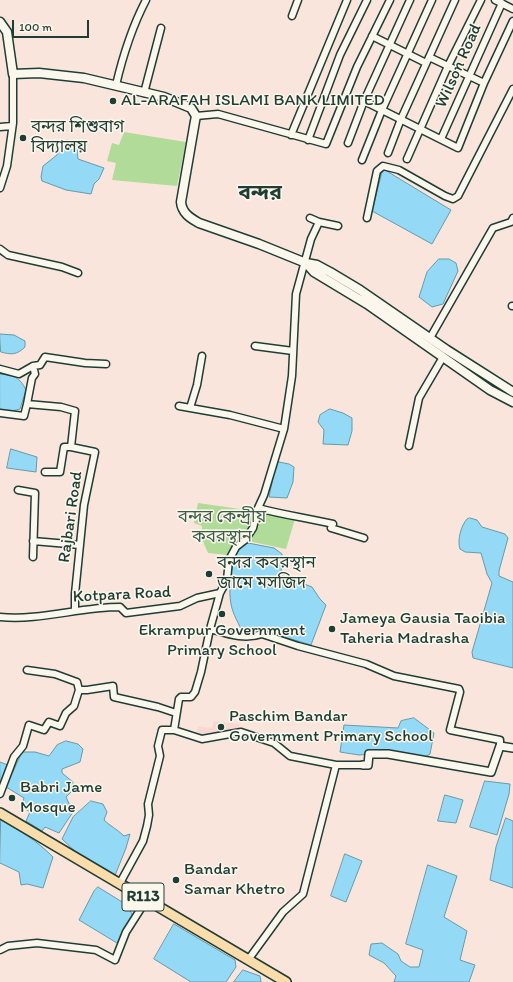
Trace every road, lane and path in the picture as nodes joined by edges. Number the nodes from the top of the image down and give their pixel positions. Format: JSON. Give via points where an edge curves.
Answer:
{"nodes":[{"id":1,"x":146,"y":0,"type":"edge"},
{"id":2,"x":298,"y":0,"type":"edge"},
{"id":3,"x":347,"y":0,"type":"edge"},
{"id":4,"x":367,"y":0,"type":"edge"},
{"id":5,"x":390,"y":0,"type":"edge"},
{"id":6,"x":410,"y":0,"type":"edge"},
{"id":7,"x":432,"y":0,"type":"edge"},
{"id":8,"x":455,"y":0,"type":"edge"},
{"id":9,"x":481,"y":0,"type":"edge"},
{"id":10,"x":495,"y":0,"type":"edge"},
{"id":11,"x":502,"y":4,"type":"junction"},
{"id":12,"x":513,"y":9,"type":"edge"},
{"id":13,"x":292,"y":16,"type":"dead end"},
{"id":14,"x":0,"y":22,"type":"edge"},
{"id":15,"x":513,"y":22,"type":"edge"},
{"id":16,"x":160,"y":28,"type":"dead end"},
{"id":17,"x":372,"y":36,"type":"junction"},
{"id":18,"x":390,"y":44,"type":"junction"},
{"id":19,"x":407,"y":53,"type":"junction"},
{"id":20,"x":429,"y":56,"type":"junction"},
{"id":21,"x":426,"y":63,"type":"junction"},
{"id":22,"x":448,"y":66,"type":"junction"},
{"id":23,"x":13,"y":74,"type":"junction"},
{"id":24,"x":469,"y":76,"type":"junction"},
{"id":25,"x":484,"y":83,"type":"junction"},
{"id":26,"x":116,"y":85,"type":"junction"},
{"id":27,"x":513,"y":90,"type":"edge"},
{"id":28,"x":144,"y":93,"type":"junction"},
{"id":29,"x":364,"y":101,"type":"junction"},
{"id":30,"x":382,"y":110,"type":"junction"},
{"id":31,"x":196,"y":116,"type":"junction"},
{"id":32,"x":401,"y":119,"type":"junction"},
{"id":33,"x":12,"y":126,"type":"junction"},
{"id":34,"x":0,"y":127,"type":"edge"},
{"id":35,"x":420,"y":129,"type":"junction"},
{"id":36,"x":291,"y":135,"type":"junction"},
{"id":37,"x":441,"y":139,"type":"junction"},
{"id":38,"x":308,"y":140,"type":"junction"},
{"id":39,"x":348,"y":143,"type":"dead end"},
{"id":40,"x":388,"y":153,"type":"dead end"},
{"id":41,"x":407,"y":159,"type":"dead end"},
{"id":42,"x":362,"y":160,"type":"dead end"},
{"id":43,"x":0,"y":188,"type":"edge"},
{"id":44,"x":310,"y":218,"type":"dead end"},
{"id":45,"x":367,"y":218,"type":"dead end"},
{"id":46,"x":513,"y":218,"type":"edge"},
{"id":47,"x":319,"y":222,"type":"junction"},
{"id":48,"x":338,"y":226,"type":"dead end"},
{"id":49,"x":0,"y":249,"type":"edge"},
{"id":50,"x":306,"y":263,"type":"junction"},
{"id":51,"x":78,"y":273,"type":"dead end"},
{"id":52,"x":430,"y":338,"type":"junction"},
{"id":53,"x":255,"y":346,"type":"dead end"},
{"id":54,"x":293,"y":351,"type":"junction"},
{"id":55,"x":202,"y":356,"type":"dead end"},
{"id":56,"x":443,"y":357,"type":"junction"},
{"id":57,"x":106,"y":364,"type":"dead end"},
{"id":58,"x":33,"y":366,"type":"junction"},
{"id":59,"x":474,"y":367,"type":"junction"},
{"id":60,"x":0,"y":369,"type":"edge"},
{"id":61,"x":469,"y":375,"type":"junction"},
{"id":62,"x":513,"y":392,"type":"edge"},
{"id":63,"x":513,"y":402,"type":"edge"},
{"id":64,"x":27,"y":404,"type":"junction"},
{"id":65,"x":179,"y":406,"type":"dead end"},
{"id":66,"x":190,"y":408,"type":"junction"},
{"id":67,"x":0,"y":413,"type":"edge"},
{"id":68,"x":284,"y":429,"type":"junction"},
{"id":69,"x":409,"y":446,"type":"dead end"},
{"id":70,"x":71,"y":447,"type":"junction"},
{"id":71,"x":45,"y":472,"type":"dead end"},
{"id":72,"x":18,"y":490,"type":"dead end"},
{"id":73,"x":258,"y":508,"type":"junction"},
{"id":74,"x":364,"y":538,"type":"dead end"},
{"id":75,"x":33,"y":541,"type":"junction"},
{"id":76,"x":80,"y":545,"type":"junction"},
{"id":77,"x":33,"y":557,"type":"dead end"},
{"id":78,"x":220,"y":593,"type":"junction"},
{"id":79,"x":75,"y":610,"type":"junction"},
{"id":80,"x":0,"y":617,"type":"edge"},
{"id":81,"x":210,"y":629,"type":"junction"},
{"id":82,"x":27,"y":670,"type":"dead end"},
{"id":83,"x":79,"y":690,"type":"junction"},
{"id":84,"x":176,"y":713,"type":"junction"},
{"id":85,"x":174,"y":730,"type":"junction"},
{"id":86,"x":500,"y":746,"type":"junction"},
{"id":87,"x":513,"y":748,"type":"edge"},
{"id":88,"x":336,"y":764,"type":"junction"},
{"id":89,"x":364,"y":765,"type":"joint"},
{"id":90,"x":0,"y":794,"type":"edge"},
{"id":91,"x":0,"y":813,"type":"edge"},
{"id":92,"x":120,"y":883,"type":"junction"},
{"id":93,"x":147,"y":899,"type":"junction"},
{"id":94,"x":0,"y":950,"type":"edge"},
{"id":95,"x":248,"y":960,"type":"junction"},
{"id":96,"x":286,"y":982,"type":"edge"}],
"edges":[{"from":1,"to":26,"type":"street","via":[[135,21]]},
{"from":2,"to":13,"type":"street"},
{"from":3,"to":36,"type":"street"},
{"from":4,"to":38,"type":"street","via":[[340,55]]},
{"from":5,"to":17,"type":"street"},
{"from":6,"to":18,"type":"street"},
{"from":7,"to":19,"type":"street"},
{"from":8,"to":20,"type":"street"},
{"from":9,"to":22,"type":"street"},
{"from":10,"to":11,"type":"street"},
{"from":11,"to":12,"type":"street"},
{"from":11,"to":24,"type":"street","name":"Wilson Road"},
{"from":14,"to":23,"type":"main road","via":[[7,32]]},
{"from":15,"to":25,"type":"street"},
{"from":16,"to":28,"type":"street"},
{"from":17,"to":18,"type":"street"},
{"from":17,"to":38,"type":"street","via":[[326,144]]},
{"from":18,"to":19,"type":"street"},
{"from":18,"to":29,"type":"street"},
{"from":19,"to":21,"type":"street"},
{"from":19,"to":30,"type":"street"},
{"from":20,"to":21,"type":"street"},
{"from":20,"to":22,"type":"street"},
{"from":21,"to":32,"type":"street"},
{"from":22,"to":24,"type":"street"},
{"from":22,"to":35,"type":"street"},
{"from":23,"to":26,"type":"main road","via":[[39,73]]},
{"from":23,"to":33,"type":"street"},
{"from":24,"to":25,"type":"street"},
{"from":24,"to":37,"type":"street","name":"Wilson Road"},
{"from":25,"to":37,"type":"street","via":[[458,148]]},
{"from":26,"to":28,"type":"main road"},
{"from":27,"to":45,"type":"street","via":[[458,196],[453,199],[445,196],[399,170],[384,166],[377,172]]},
{"from":28,"to":31,"type":"main road","via":[[180,102],[191,108]]},
{"from":29,"to":30,"type":"street"},
{"from":29,"to":39,"type":"street"},
{"from":30,"to":32,"type":"street"},
{"from":30,"to":42,"type":"street"},
{"from":31,"to":36,"type":"street","via":[[218,114]]},
{"from":31,"to":50,"type":"main road","via":[[182,190],[182,208],[186,214],[199,223]]},
{"from":32,"to":35,"type":"street"},
{"from":32,"to":40,"type":"street"},
{"from":33,"to":34,"type":"street"},
{"from":33,"to":43,"type":"street","via":[[5,178]]},
{"from":35,"to":37,"type":"street"},
{"from":35,"to":41,"type":"street"},
{"from":36,"to":38,"type":"street"},
{"from":44,"to":47,"type":"street"},
{"from":46,"to":52,"type":"street","via":[[511,222],[493,228]]},
{"from":47,"to":48,"type":"street"},
{"from":47,"to":50,"type":"street","via":[[311,239]]},
{"from":49,"to":51,"type":"street","via":[[8,256],[62,267]]},
{"from":50,"to":52,"type":"main road","via":[[317,266],[360,290]]},
{"from":50,"to":54,"type":"street","via":[[296,294]]},
{"from":50,"to":56,"type":"main road","via":[[318,275],[367,304]]},
{"from":52,"to":59,"type":"main road"},
{"from":53,"to":54,"type":"street"},
{"from":54,"to":68,"type":"street"},
{"from":55,"to":66,"type":"street"},
{"from":56,"to":61,"type":"main road"},
{"from":56,"to":69,"type":"street","via":[[420,398]]},
{"from":57,"to":58,"type":"street","via":[[85,364],[45,357],[40,365]]},
{"from":58,"to":60,"type":"street","via":[[20,374]]},
{"from":58,"to":64,"type":"street","via":[[35,374]]},
{"from":59,"to":61,"type":"main road"},
{"from":59,"to":62,"type":"main road"},
{"from":61,"to":63,"type":"main road"},
{"from":64,"to":67,"type":"street","via":[[24,416]]},
{"from":64,"to":70,"type":"street","via":[[74,412]]},
{"from":65,"to":66,"type":"street"},
{"from":66,"to":68,"type":"street"},
{"from":68,"to":73,"type":"street"},
{"from":70,"to":71,"type":"street","via":[[64,447],[60,472]]},
{"from":70,"to":76,"type":"street","name":"Rajbari Road","via":[[95,452],[84,505]]},
{"from":72,"to":75,"type":"street","via":[[35,493]]},
{"from":73,"to":74,"type":"street","via":[[334,524],[331,528]]},
{"from":73,"to":78,"type":"street","via":[[253,528],[232,553],[227,580]]},
{"from":75,"to":76,"type":"street"},
{"from":75,"to":77,"type":"street"},
{"from":76,"to":79,"type":"street","name":"Rajbari Road"},
{"from":78,"to":79,"type":"street","name":"Kotpara Road","via":[[197,598],[180,606],[146,611],[126,612],[120,607]]},
{"from":78,"to":81,"type":"street"},
{"from":79,"to":80,"type":"street","name":"Kotpara Road","via":[[55,615]]},
{"from":81,"to":84,"type":"street","via":[[205,659],[195,692],[191,696],[179,699]]},
{"from":81,"to":86,"type":"street","via":[[240,637],[262,634],[366,664],[394,676],[459,689],[450,730],[500,740]]},
{"from":82,"to":83,"type":"street","via":[[55,674],[74,681]]},
{"from":83,"to":84,"type":"street","via":[[113,686],[114,697]]},
{"from":83,"to":90,"type":"street","via":[[74,706],[66,713],[60,726],[49,722],[44,730],[29,725],[23,746],[14,757]]},
{"from":84,"to":85,"type":"street"},
{"from":85,"to":88,"type":"street","via":[[202,739],[242,732],[274,743],[290,756]]},
{"from":85,"to":92,"type":"street","via":[[162,730],[160,734],[160,756],[150,794],[143,841]]},
{"from":86,"to":87,"type":"street"},
{"from":86,"to":89,"type":"street","via":[[491,772],[388,754],[369,754],[368,765]]},
{"from":88,"to":89,"type":"street"},
{"from":88,"to":95,"type":"street","via":[[303,894],[283,912]]},
{"from":91,"to":92,"type":"main road","number":"R113"},
{"from":92,"to":93,"type":"main road","number":"R113"},
{"from":93,"to":94,"type":"street","via":[[126,932],[115,960],[96,950],[36,943],[8,946]]},
{"from":93,"to":95,"type":"main road","number":"R113"},
{"from":95,"to":96,"type":"main road","number":"R113"}]}
